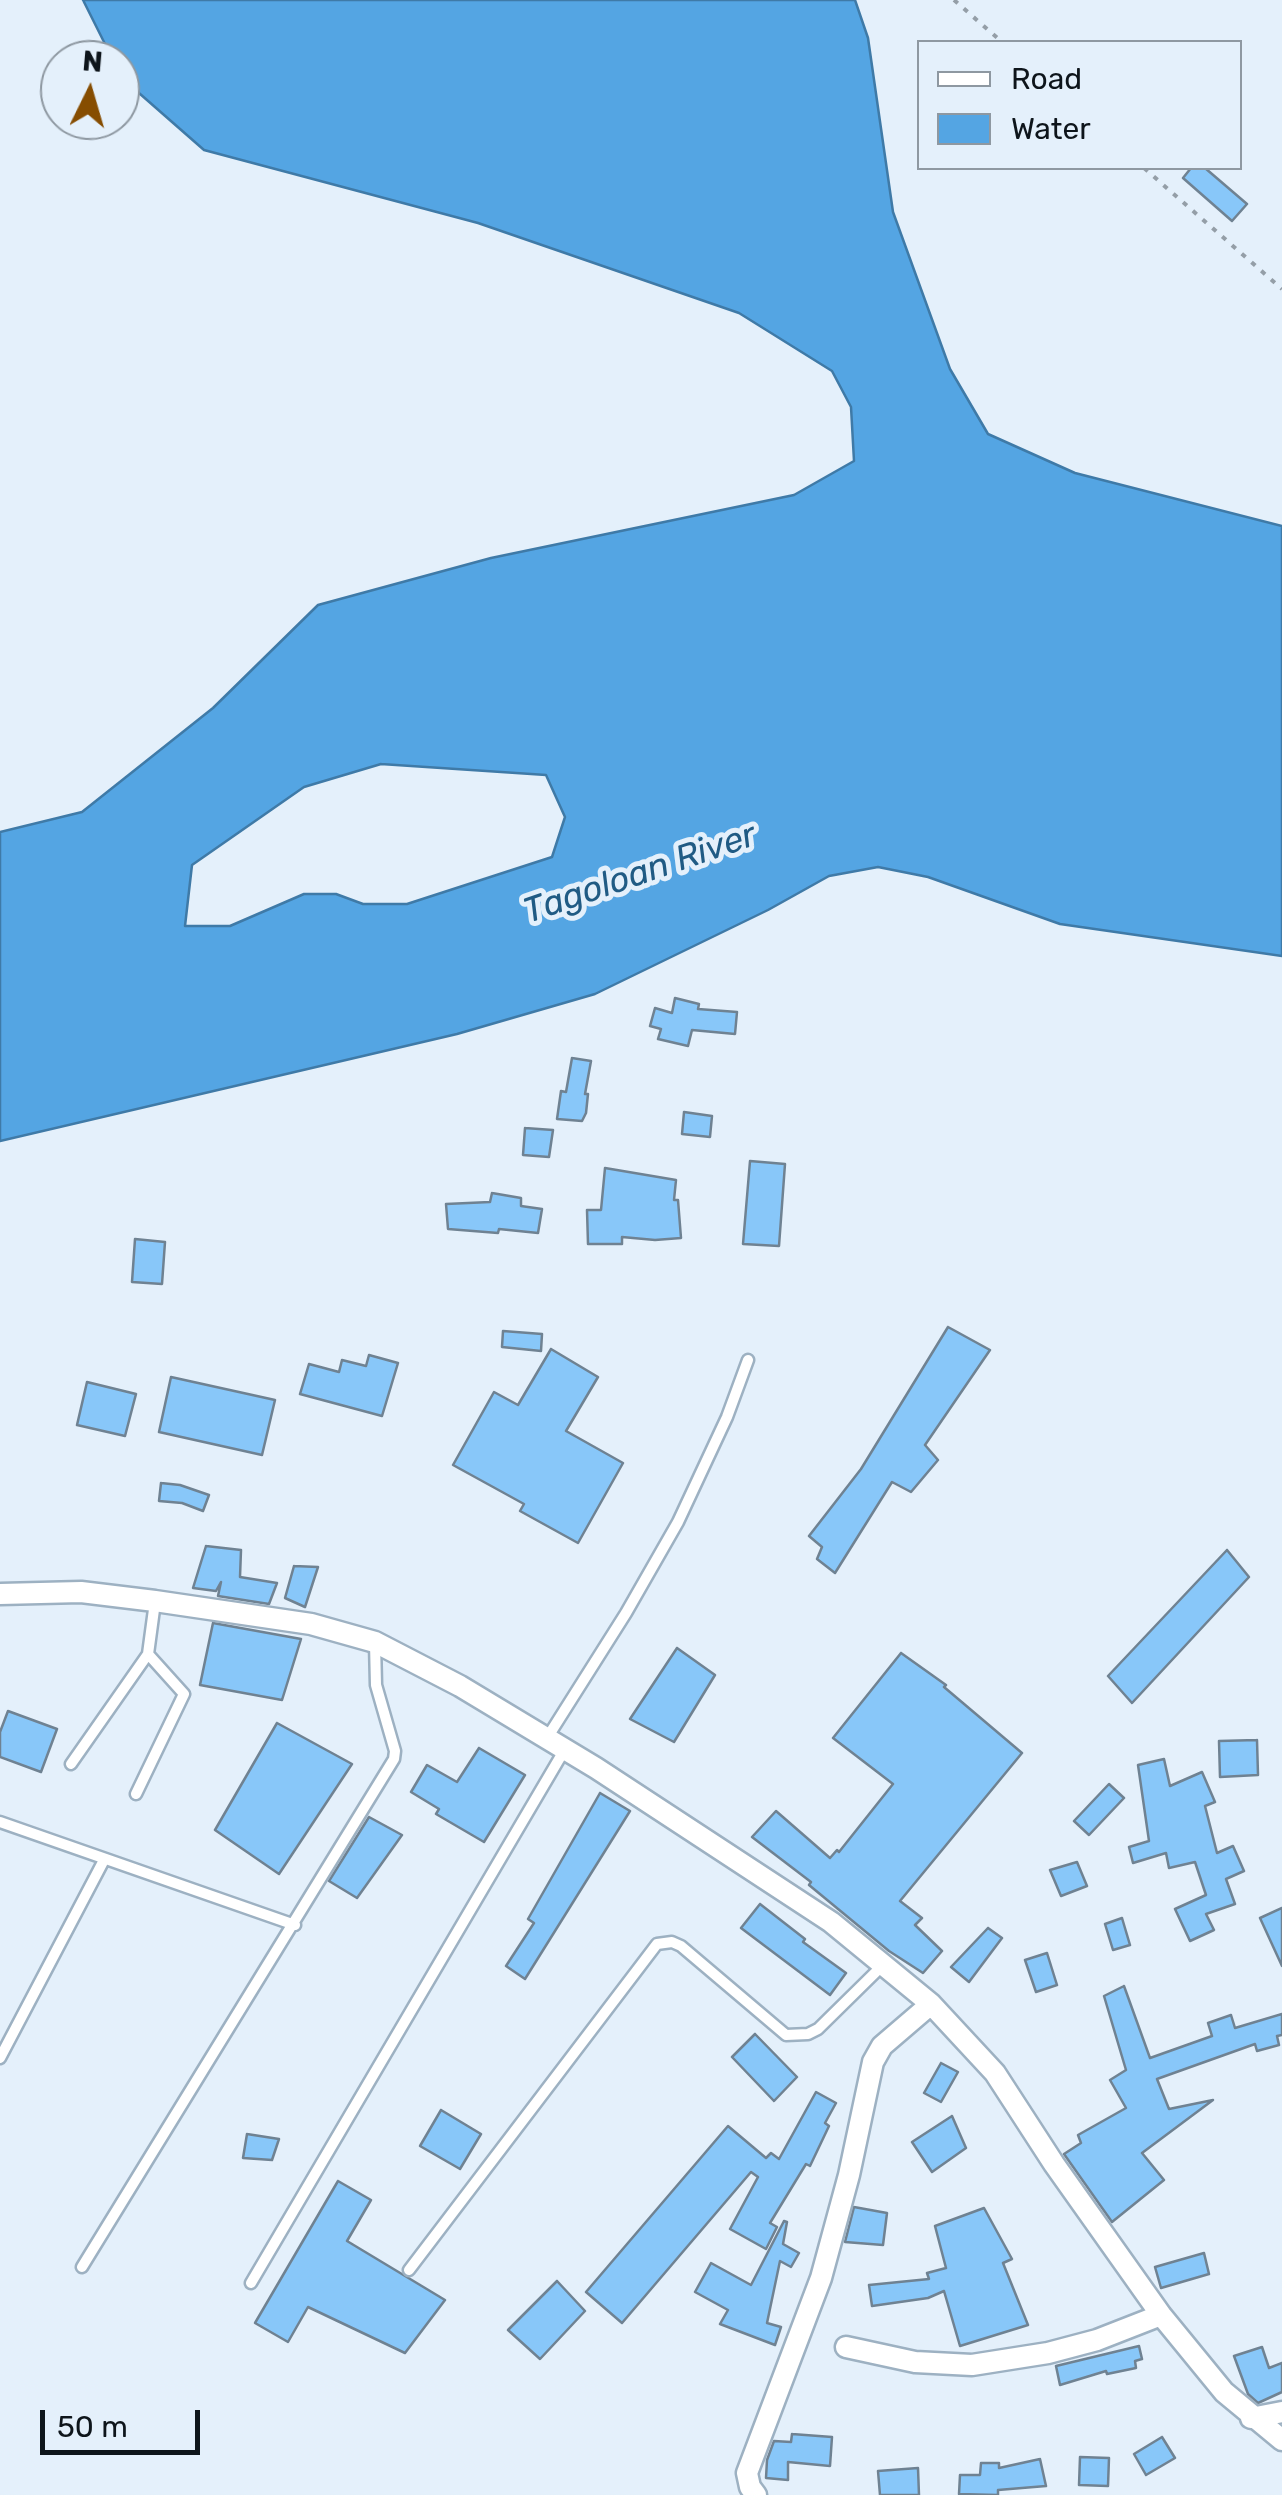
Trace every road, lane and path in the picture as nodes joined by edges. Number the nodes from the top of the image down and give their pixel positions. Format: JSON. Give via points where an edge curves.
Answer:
{"nodes":[{"id":1,"x":954,"y":0,"type":"edge"},
{"id":2,"x":1000,"y":40,"type":"edge"},
{"id":3,"x":1146,"y":170,"type":"edge"},
{"id":4,"x":1282,"y":288,"type":"edge"},
{"id":5,"x":748,"y":1360,"type":"dead end"},
{"id":6,"x":0,"y":1594,"type":"edge"},
{"id":7,"x":155,"y":1601,"type":"junction"},
{"id":8,"x":374,"y":1642,"type":"junction"},
{"id":9,"x":148,"y":1654,"type":"junction"},
{"id":10,"x":556,"y":1744,"type":"junction"},
{"id":11,"x":71,"y":1764,"type":"dead end"},
{"id":12,"x":136,"y":1794,"type":"dead end"},
{"id":13,"x":0,"y":1822,"type":"edge"},
{"id":14,"x":104,"y":1860,"type":"junction"},
{"id":15,"x":294,"y":1925,"type":"junction"},
{"id":16,"x":885,"y":1963,"type":"junction"},
{"id":17,"x":930,"y":2004,"type":"junction"},
{"id":18,"x":0,"y":2058,"type":"edge"},
{"id":19,"x":82,"y":2267,"type":"dead end"},
{"id":20,"x":409,"y":2270,"type":"dead end"},
{"id":21,"x":251,"y":2283,"type":"dead end"},
{"id":22,"x":1161,"y":2315,"type":"junction"},
{"id":23,"x":846,"y":2347,"type":"dead end"},
{"id":24,"x":1282,"y":2412,"type":"edge"},
{"id":25,"x":1251,"y":2418,"type":"junction"},
{"id":26,"x":1282,"y":2440,"type":"edge"},
{"id":27,"x":756,"y":2495,"type":"edge"}],
"edges":[{"from":1,"to":2,"type":"path"},
{"from":3,"to":4,"type":"path"},
{"from":5,"to":10,"type":"lane","via":[[671,1536]]},
{"from":6,"to":7,"type":"street","via":[[81,1592]]},
{"from":7,"to":8,"type":"street","via":[[311,1624]]},
{"from":7,"to":9,"type":"lane"},
{"from":8,"to":10,"type":"street"},
{"from":8,"to":15,"type":"lane","via":[[376,1686],[394,1759]]},
{"from":9,"to":11,"type":"lane"},
{"from":9,"to":12,"type":"lane","via":[[184,1694]]},
{"from":10,"to":16,"type":"street"},
{"from":10,"to":21,"type":"lane"},
{"from":13,"to":14,"type":"lane"},
{"from":14,"to":15,"type":"lane"},
{"from":14,"to":18,"type":"lane"},
{"from":15,"to":19,"type":"lane"},
{"from":16,"to":17,"type":"street"},
{"from":16,"to":20,"type":"lane","via":[[818,2028],[796,2036],[776,2030],[680,1946],[657,1944]]},
{"from":17,"to":22,"type":"street","via":[[996,2073]]},
{"from":17,"to":27,"type":"street","via":[[873,2062],[821,2278],[748,2473]]},
{"from":22,"to":23,"type":"street","via":[[1081,2345],[972,2365],[915,2362]]},
{"from":22,"to":25,"type":"street"},
{"from":24,"to":25,"type":"street"},
{"from":25,"to":26,"type":"street"}]}
